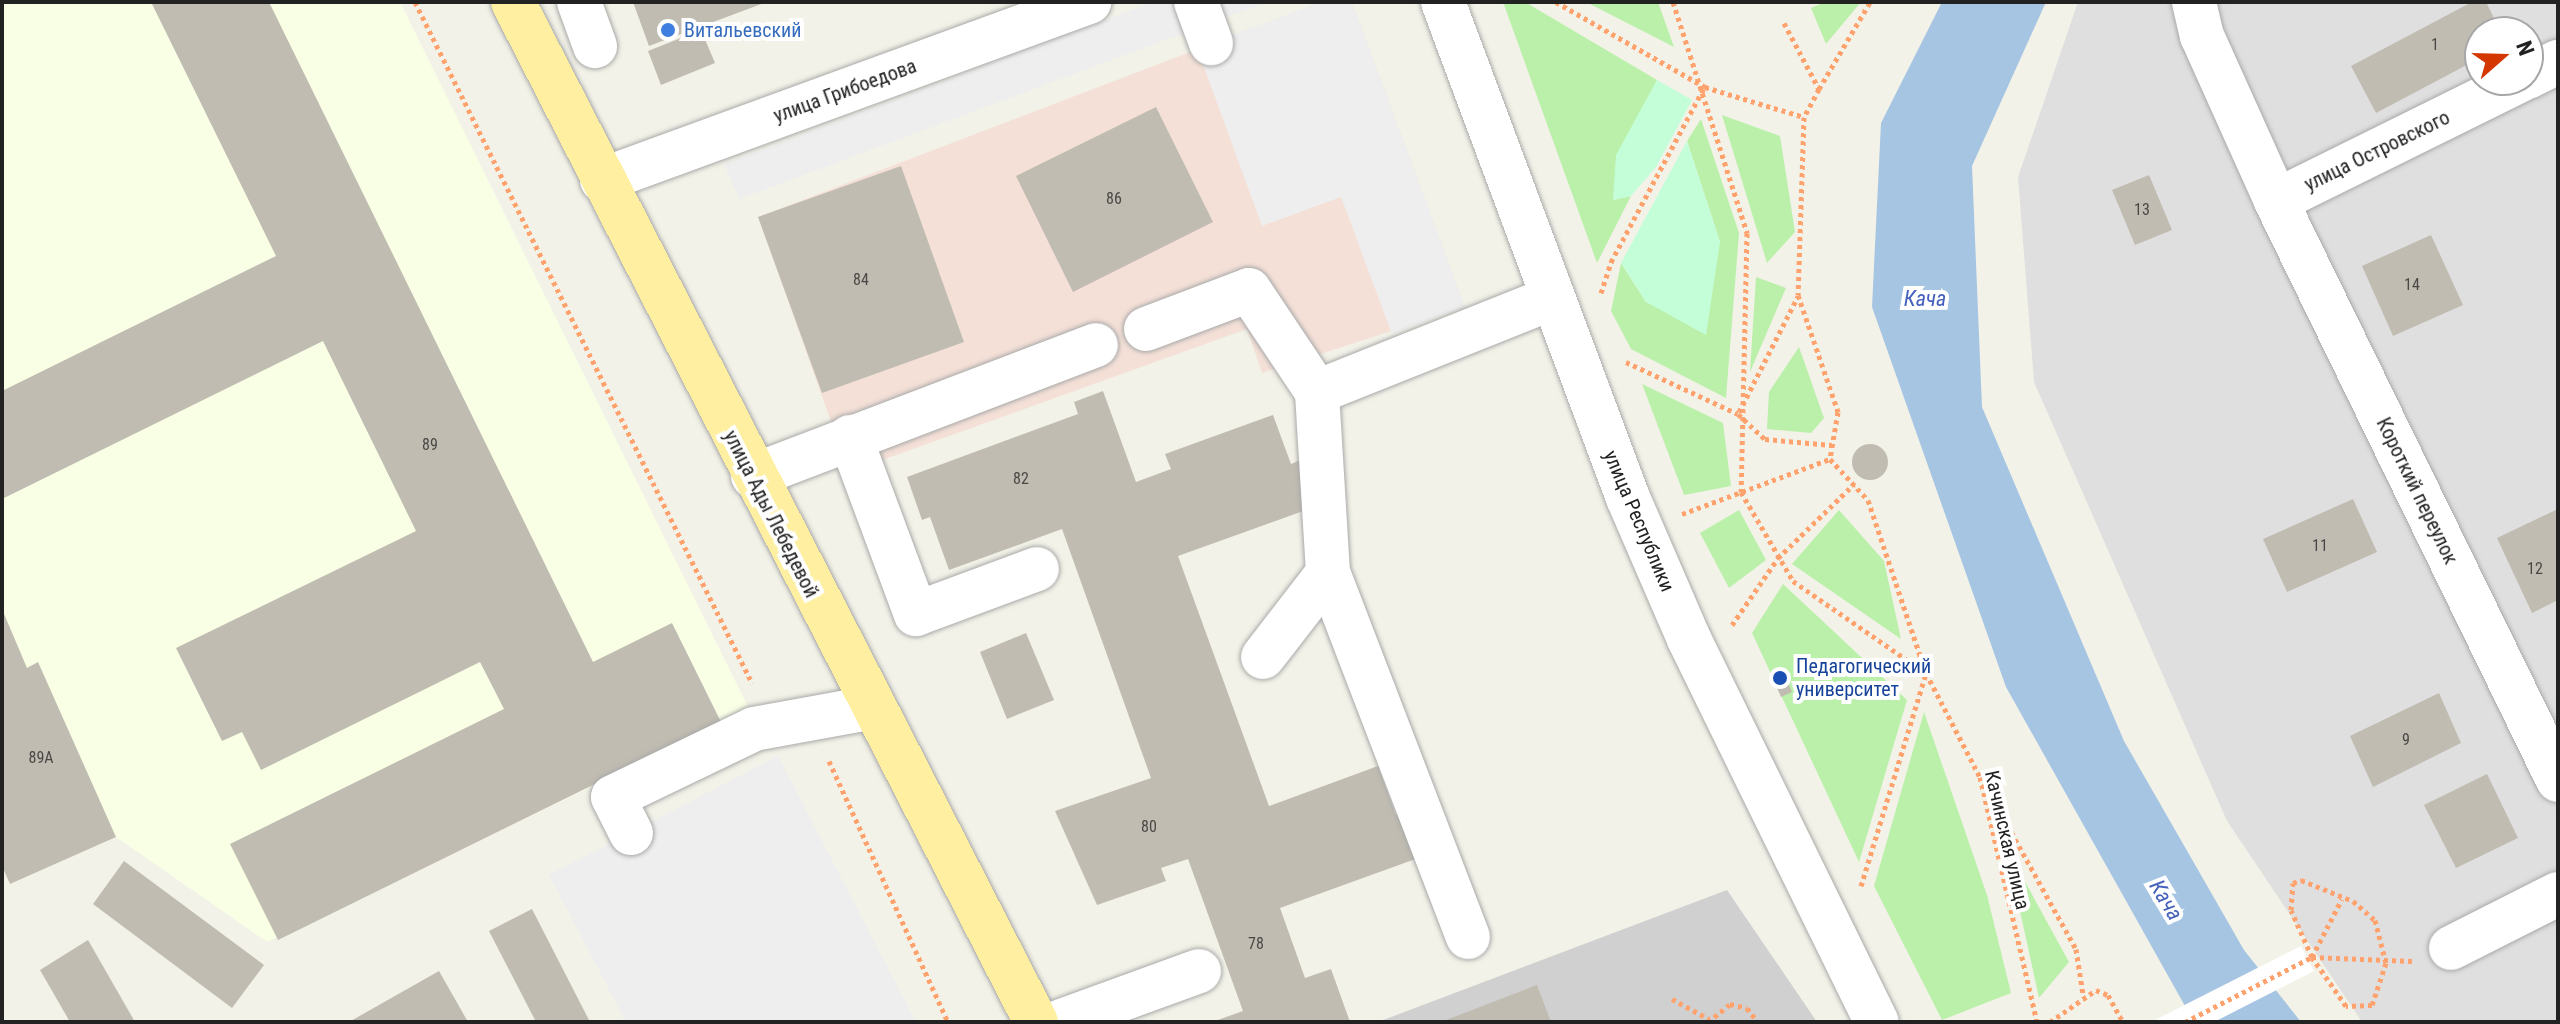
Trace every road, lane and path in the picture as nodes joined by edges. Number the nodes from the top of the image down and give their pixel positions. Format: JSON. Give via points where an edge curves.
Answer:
{"nodes":[{"id":1,"x":415,"y":2,"type":"edge"},
{"id":2,"x":513,"y":2,"type":"edge"},
{"id":3,"x":579,"y":2,"type":"edge"},
{"id":4,"x":1089,"y":2,"type":"edge"},
{"id":5,"x":1196,"y":2,"type":"edge"},
{"id":6,"x":1443,"y":2,"type":"edge"},
{"id":7,"x":1556,"y":2,"type":"edge"},
{"id":8,"x":1673,"y":2,"type":"edge"},
{"id":9,"x":1870,"y":2,"type":"edge"},
{"id":10,"x":2194,"y":2,"type":"edge"},
{"id":11,"x":1784,"y":23,"type":"dead end"},
{"id":12,"x":1211,"y":43,"type":"dead end"},
{"id":13,"x":595,"y":46,"type":"dead end"},
{"id":14,"x":1705,"y":87,"type":"junction"},
{"id":15,"x":1819,"y":89,"type":"junction"},
{"id":16,"x":2489,"y":96,"type":"edge"},
{"id":17,"x":1804,"y":117,"type":"junction"},
{"id":18,"x":602,"y":180,"type":"junction"},
{"id":19,"x":2276,"y":201,"type":"junction"},
{"id":20,"x":1798,"y":295,"type":"junction"},
{"id":21,"x":1550,"y":299,"type":"junction"},
{"id":22,"x":1597,"y":305,"type":"dead end"},
{"id":23,"x":1146,"y":329,"type":"dead end"},
{"id":24,"x":1096,"y":345,"type":"dead end"},
{"id":25,"x":1614,"y":356,"type":"dead end"},
{"id":26,"x":1317,"y":392,"type":"junction"},
{"id":27,"x":1738,"y":414,"type":"junction"},
{"id":28,"x":850,"y":437,"type":"junction"},
{"id":29,"x":1832,"y":445,"type":"junction"},
{"id":30,"x":1830,"y":459,"type":"junction"},
{"id":31,"x":753,"y":476,"type":"junction"},
{"id":32,"x":1854,"y":484,"type":"junction"},
{"id":33,"x":1741,"y":492,"type":"junction"},
{"id":34,"x":1682,"y":513,"type":"dead end"},
{"id":35,"x":1778,"y":558,"type":"junction"},
{"id":36,"x":1037,"y":569,"type":"dead end"},
{"id":37,"x":1328,"y":573,"type":"junction"},
{"id":38,"x":1732,"y":625,"type":"dead end"},
{"id":39,"x":1263,"y":657,"type":"dead end"},
{"id":40,"x":1926,"y":673,"type":"junction"},
{"id":41,"x":753,"y":687,"type":"dead end"},
{"id":42,"x":870,"y":708,"type":"junction"},
{"id":43,"x":812,"y":722,"type":"junction"},
{"id":44,"x":1980,"y":777,"type":"junction"},
{"id":45,"x":2558,"y":780,"type":"edge"},
{"id":46,"x":631,"y":833,"type":"dead end"},
{"id":47,"x":1859,"y":892,"type":"dead end"},
{"id":48,"x":2558,"y":894,"type":"edge"},
{"id":49,"x":2342,"y":899,"type":"junction"},
{"id":50,"x":1468,"y":937,"type":"dead end"},
{"id":51,"x":2451,"y":948,"type":"dead end"},
{"id":52,"x":2310,"y":958,"type":"junction"},
{"id":53,"x":2358,"y":960,"type":"dead end"},
{"id":54,"x":1199,"y":971,"type":"dead end"},
{"id":55,"x":2083,"y":994,"type":"junction"},
{"id":56,"x":1672,"y":999,"type":"dead end"},
{"id":57,"x":1708,"y":1020,"type":"edge"},
{"id":58,"x":948,"y":1022,"type":"edge"},
{"id":59,"x":1036,"y":1022,"type":"edge"},
{"id":60,"x":1059,"y":1022,"type":"edge"},
{"id":61,"x":1758,"y":1022,"type":"edge"},
{"id":62,"x":1877,"y":1022,"type":"edge"},
{"id":63,"x":2037,"y":1022,"type":"edge"},
{"id":64,"x":2050,"y":1022,"type":"edge"},
{"id":65,"x":2123,"y":1022,"type":"edge"},
{"id":66,"x":2185,"y":1022,"type":"edge"}],
"edges":[{"from":1,"to":41,"type":"path"},
{"from":2,"to":18,"type":"main road","name":"улица Ады Лебедевой"},
{"from":3,"to":13,"type":"street"},
{"from":4,"to":18,"type":"street","name":"улица Грибоедова"},
{"from":5,"to":12,"type":"street"},
{"from":6,"to":21,"type":"street","name":"улица Республики"},
{"from":7,"to":14,"type":"path"},
{"from":8,"to":14,"type":"path"},
{"from":9,"to":15,"type":"path"},
{"from":10,"to":19,"type":"street","name":"Короткий переулок","via":[[2202,36]]},
{"from":11,"to":15,"type":"path"},
{"from":14,"to":17,"type":"path"},
{"from":14,"to":22,"type":"path","via":[[1611,262]]},
{"from":14,"to":27,"type":"path","via":[[1747,233]]},
{"from":15,"to":17,"type":"path"},
{"from":16,"to":19,"type":"street","name":"улица Островского"},
{"from":17,"to":20,"type":"path"},
{"from":18,"to":31,"type":"main road","name":"улица Ады Лебедевой"},
{"from":19,"to":45,"type":"street","name":"Короткий переулок"},
{"from":20,"to":27,"type":"path"},
{"from":20,"to":29,"type":"path","via":[[1838,412]]},
{"from":21,"to":26,"type":"street","via":[[1438,330]]},
{"from":21,"to":62,"type":"street","name":"улица Республики","via":[[1689,639]]},
{"from":23,"to":26,"type":"street","via":[[1249,290]]},
{"from":24,"to":28,"type":"street"},
{"from":25,"to":27,"type":"path"},
{"from":26,"to":37,"type":"street"},
{"from":27,"to":29,"type":"path","via":[[1765,439]]},
{"from":27,"to":33,"type":"path"},
{"from":28,"to":31,"type":"street"},
{"from":28,"to":36,"type":"street","via":[[917,627]]},
{"from":29,"to":30,"type":"path"},
{"from":30,"to":32,"type":"path","name":"Качинская улица"},
{"from":30,"to":33,"type":"path"},
{"from":31,"to":42,"type":"main road","name":"улица Ады Лебедевой"},
{"from":32,"to":35,"type":"path"},
{"from":32,"to":40,"type":"path","name":"Качинская улица","via":[[1868,500]]},
{"from":33,"to":34,"type":"path"},
{"from":33,"to":35,"type":"path"},
{"from":35,"to":38,"type":"path"},
{"from":35,"to":40,"type":"path","via":[[1812,598]]},
{"from":37,"to":39,"type":"street"},
{"from":37,"to":50,"type":"street"},
{"from":40,"to":44,"type":"path","name":"Качинская улица"},
{"from":40,"to":47,"type":"path"},
{"from":42,"to":43,"type":"street"},
{"from":42,"to":59,"type":"main road","name":"улица Ады Лебедевой"},
{"from":43,"to":46,"type":"street","via":[[754,729],[613,797]]},
{"from":43,"to":58,"type":"path"},
{"from":44,"to":55,"type":"path","via":[[2076,949]]},
{"from":44,"to":63,"type":"path","name":"Качинская улица"},
{"from":48,"to":51,"type":"street"},
{"from":49,"to":52,"type":"path"},
{"from":49,"to":52,"type":"path","via":[[2313,882],[2293,883],[2291,910]]},
{"from":49,"to":52,"type":"path","via":[[2353,901],[2375,920],[2386,963],[2379,996],[2360,1010],[2346,1006]]},
{"from":52,"to":53,"type":"path"},
{"from":52,"to":66,"type":"path"},
{"from":54,"to":60,"type":"street"},
{"from":55,"to":64,"type":"path"},
{"from":55,"to":65,"type":"path","via":[[2108,995]]},
{"from":56,"to":57,"type":"path"},
{"from":57,"to":61,"type":"path","via":[[1722,1006],[1739,1004]]}]}
